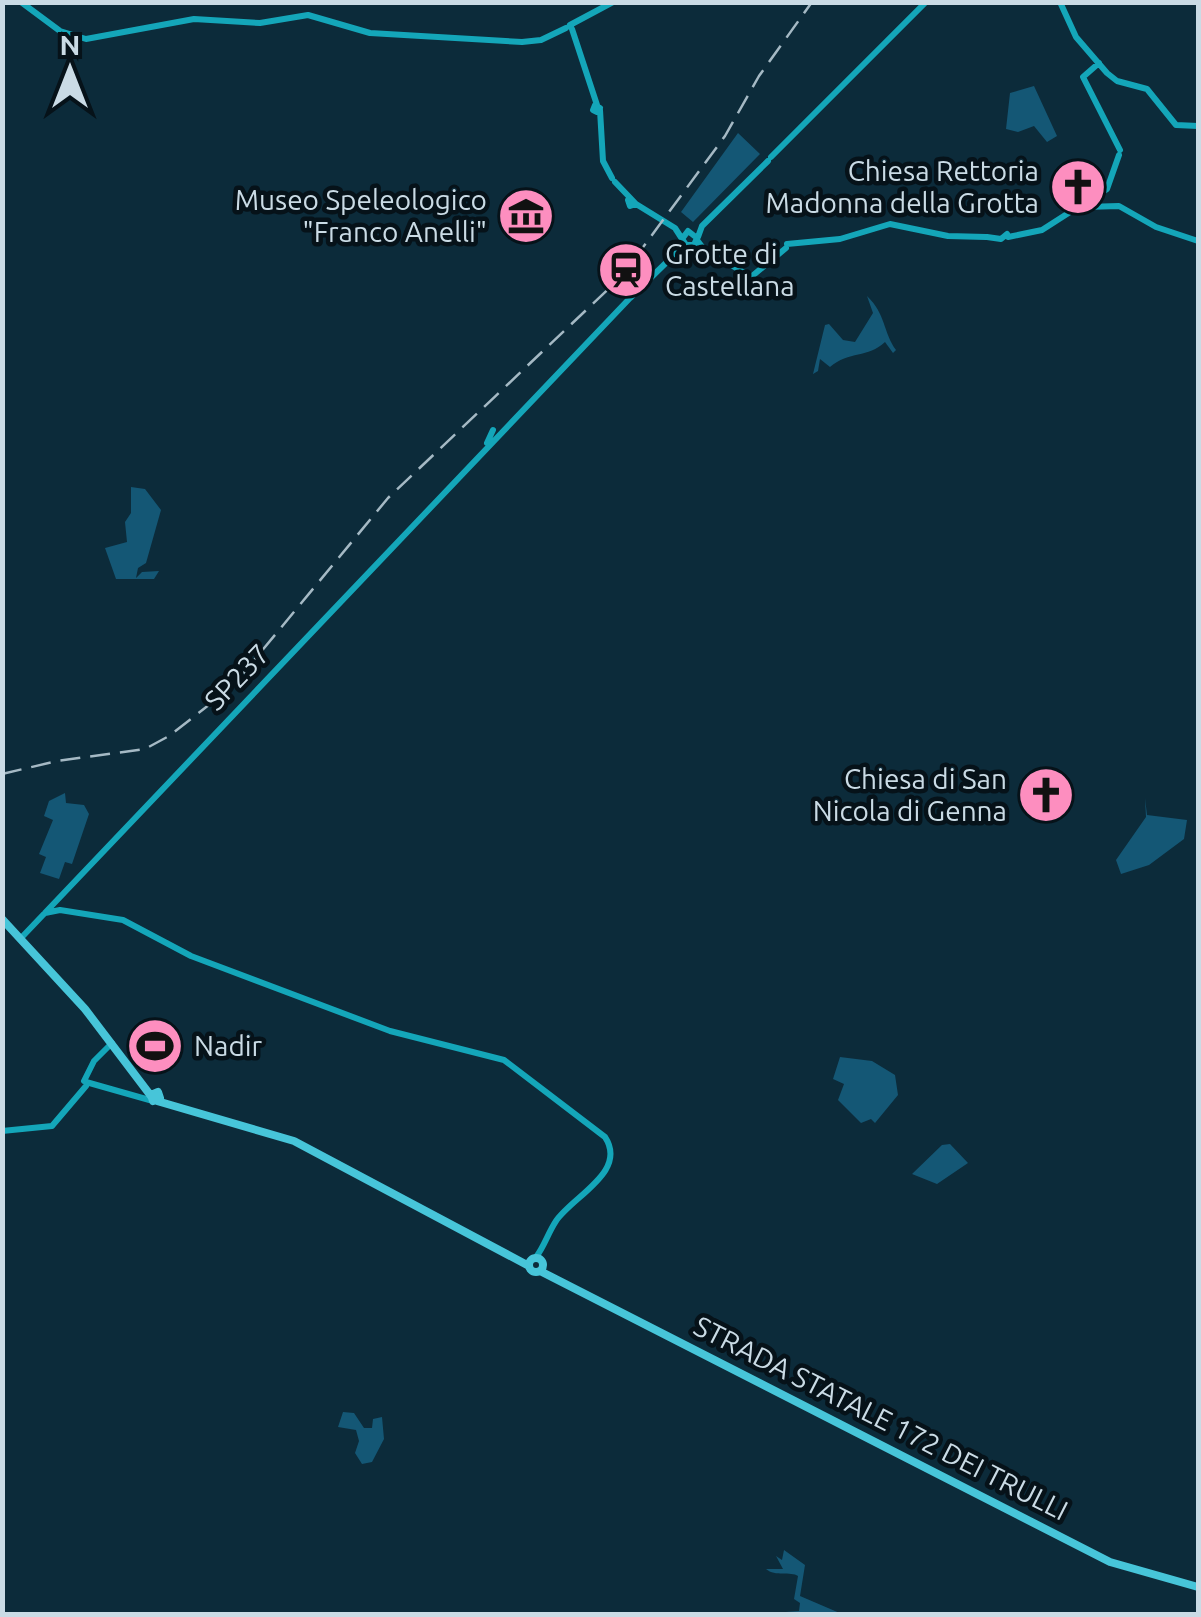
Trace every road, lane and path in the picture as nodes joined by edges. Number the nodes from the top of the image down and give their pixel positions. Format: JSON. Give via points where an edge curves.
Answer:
{"nodes":[{"id":1,"x":22,"y":2,"type":"edge"},
{"id":2,"x":613,"y":2,"type":"edge"},
{"id":3,"x":926,"y":2,"type":"edge"},
{"id":4,"x":1060,"y":2,"type":"edge"},
{"id":5,"x":570,"y":29,"type":"junction"},
{"id":6,"x":1098,"y":63,"type":"junction"},
{"id":7,"x":1198,"y":126,"type":"edge"},
{"id":8,"x":1085,"y":204,"type":"junction"},
{"id":9,"x":702,"y":226,"type":"junction"},
{"id":10,"x":675,"y":228,"type":"junction"},
{"id":11,"x":689,"y":231,"type":"junction"},
{"id":12,"x":682,"y":240,"type":"junction"},
{"id":13,"x":1198,"y":241,"type":"edge"},
{"id":14,"x":694,"y":243,"type":"junction"},
{"id":15,"x":676,"y":252,"type":"junction"},
{"id":16,"x":65,"y":902,"type":"junction"},
{"id":17,"x":44,"y":914,"type":"junction"},
{"id":18,"x":2,"y":919,"type":"edge"},
{"id":19,"x":22,"y":936,"type":"junction"},
{"id":20,"x":112,"y":1043,"type":"junction"},
{"id":21,"x":86,"y":1085,"type":"junction"},
{"id":22,"x":153,"y":1096,"type":"junction"},
{"id":23,"x":2,"y":1132,"type":"edge"},
{"id":24,"x":539,"y":1264,"type":"junction"},
{"id":25,"x":1198,"y":1587,"type":"edge"}],
"edges":[{"from":1,"to":5,"type":"main road","via":[[60,31],[82,38],[194,19],[260,23],[311,15],[370,33],[479,40],[528,42]]},
{"from":2,"to":5,"type":"main road"},
{"from":3,"to":9,"type":"main road"},
{"from":4,"to":6,"type":"main road","via":[[1074,34]]},
{"from":5,"to":10,"type":"main road","via":[[614,180],[632,202]]},
{"from":6,"to":7,"type":"main road","via":[[1117,81],[1147,89],[1174,124]]},
{"from":6,"to":8,"type":"main road","via":[[1084,76],[1119,152],[1107,190]]},
{"from":8,"to":13,"type":"main road","via":[[1119,206]]},
{"from":8,"to":14,"type":"main road","via":[[1042,230],[1006,237],[885,225],[786,247],[751,278]]},
{"from":9,"to":11,"type":"main road"},
{"from":9,"to":14,"type":"main road"},
{"from":10,"to":11,"type":"main road"},
{"from":10,"to":12,"type":"main road"},
{"from":11,"to":12,"type":"main road"},
{"from":11,"to":14,"type":"main road"},
{"from":12,"to":14,"type":"main road"},
{"from":12,"to":15,"type":"main road"},
{"from":14,"to":15,"type":"main road"},
{"from":15,"to":16,"type":"main road","name":"SP237","number":"SP237","via":[[492,437]]},
{"from":16,"to":17,"type":"main road"},
{"from":16,"to":17,"type":"main road","name":"SP237","number":"SP237"},
{"from":16,"to":24,"type":"main road","via":[[390,1031],[506,1059],[604,1131],[615,1146],[613,1166],[559,1223]]},
{"from":17,"to":19,"type":"main road","name":"SP237","number":"SP237"},
{"from":18,"to":19,"type":"main road"},
{"from":19,"to":20,"type":"main road"},
{"from":20,"to":21,"type":"main road","via":[[94,1061]]},
{"from":20,"to":22,"type":"main road"},
{"from":21,"to":22,"type":"main road"},
{"from":21,"to":23,"type":"main road","via":[[49,1127]]},
{"from":22,"to":24,"type":"main road","name":"STRADA STATALE 172 DEI TRULLI","via":[[294,1141]]},
{"from":24,"to":25,"type":"main road","name":"STRADA STATALE 172 DEI TRULLI","via":[[1110,1562]]}]}
